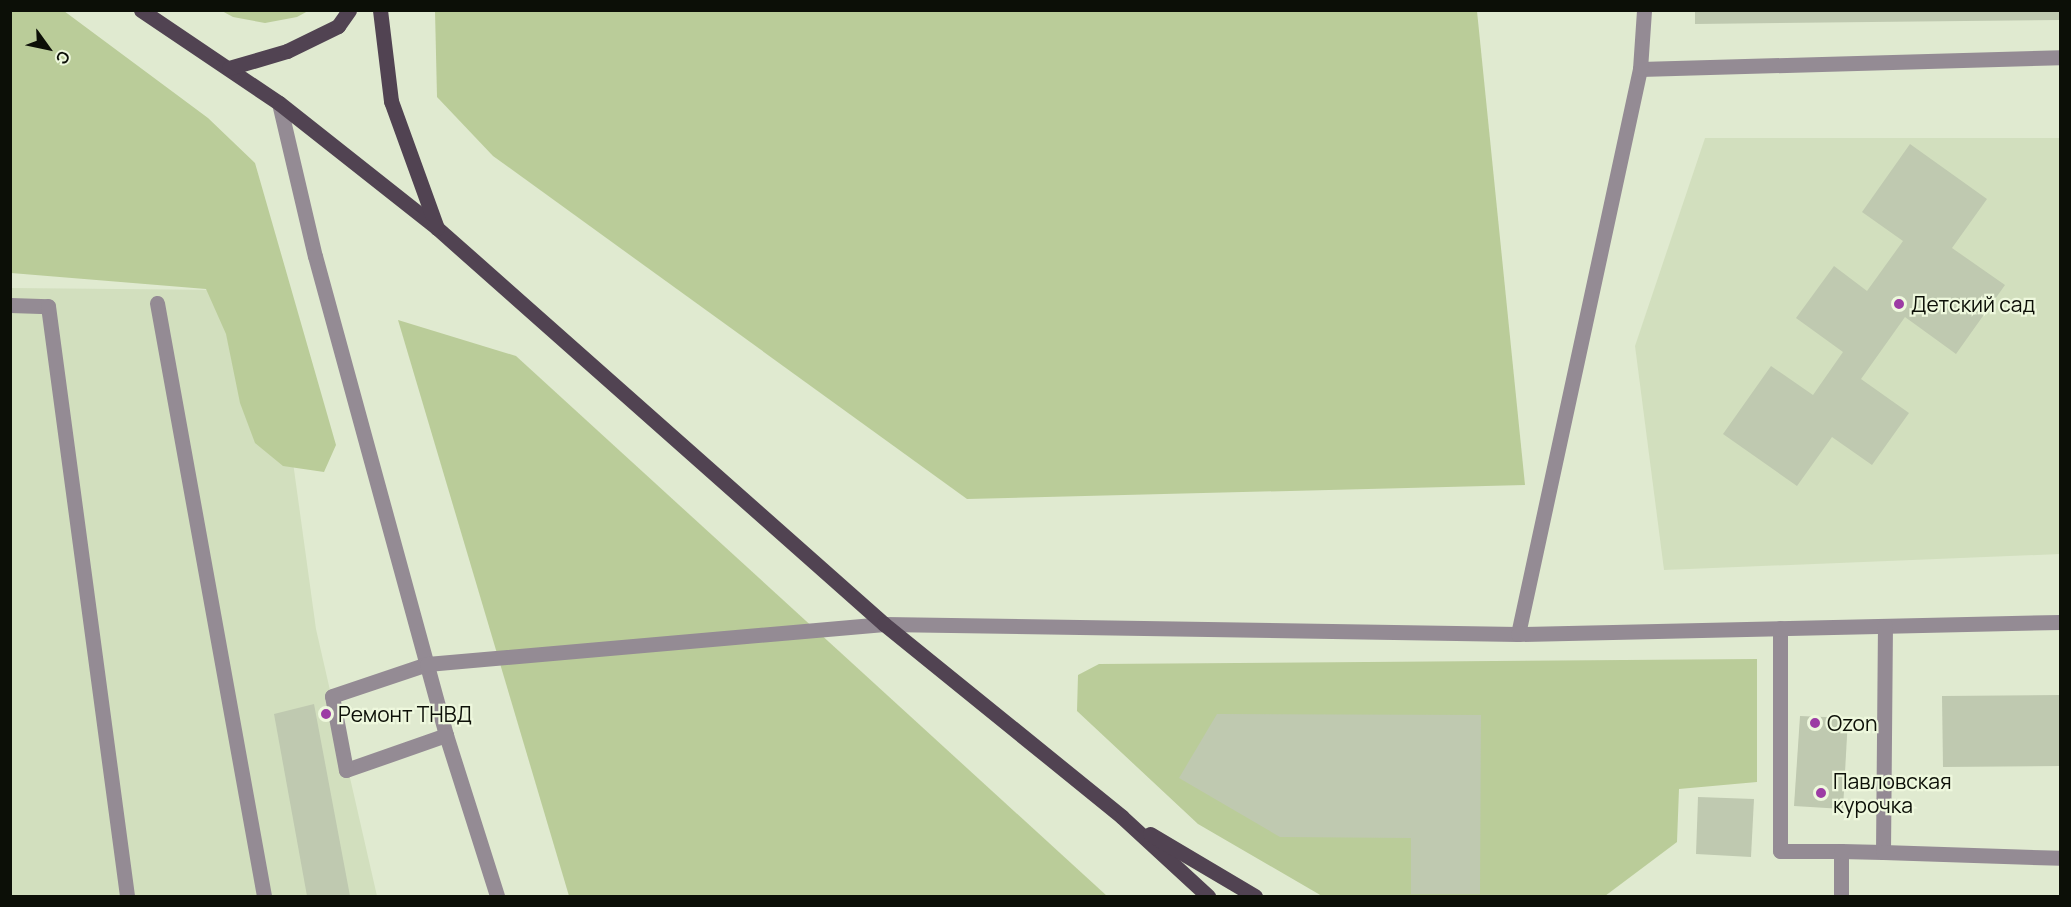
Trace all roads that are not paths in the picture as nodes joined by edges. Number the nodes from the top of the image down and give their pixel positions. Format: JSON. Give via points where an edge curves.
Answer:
{"nodes":[{"id":1,"x":349,"y":10,"type":"edge"},
{"id":2,"x":380,"y":10,"type":"edge"},
{"id":3,"x":1644,"y":10,"type":"edge"},
{"id":4,"x":149,"y":13,"type":"edge"},
{"id":5,"x":2061,"y":57,"type":"edge"},
{"id":6,"x":229,"y":68,"type":"junction"},
{"id":7,"x":1640,"y":69,"type":"junction"},
{"id":8,"x":279,"y":103,"type":"junction"},
{"id":9,"x":436,"y":228,"type":"junction"},
{"id":10,"x":157,"y":303,"type":"dead end"},
{"id":11,"x":10,"y":304,"type":"edge"},
{"id":12,"x":2061,"y":622,"type":"edge"},
{"id":13,"x":884,"y":624,"type":"junction"},
{"id":14,"x":1885,"y":626,"type":"junction"},
{"id":15,"x":1780,"y":628,"type":"junction"},
{"id":16,"x":1518,"y":634,"type":"junction"},
{"id":17,"x":427,"y":664,"type":"junction"},
{"id":18,"x":446,"y":735,"type":"junction"},
{"id":19,"x":1122,"y":818,"type":"junction"},
{"id":20,"x":1841,"y":851,"type":"junction"},
{"id":21,"x":1882,"y":852,"type":"junction"},
{"id":22,"x":2061,"y":858,"type":"edge"},
{"id":23,"x":128,"y":897,"type":"edge"},
{"id":24,"x":264,"y":897,"type":"edge"},
{"id":25,"x":497,"y":897,"type":"edge"},
{"id":26,"x":1208,"y":897,"type":"edge"},
{"id":27,"x":1255,"y":897,"type":"edge"},
{"id":28,"x":1841,"y":897,"type":"edge"}],
"edges":[{"from":1,"to":6,"type":"main road","via":[[338,26],[286,51]]},
{"from":2,"to":9,"type":"main road","via":[[391,101]]},
{"from":3,"to":7,"type":"street"},
{"from":4,"to":6,"type":"main road"},
{"from":5,"to":7,"type":"street"},
{"from":6,"to":8,"type":"main road"},
{"from":7,"to":16,"type":"street"},
{"from":8,"to":9,"type":"main road"},
{"from":8,"to":17,"type":"street","via":[[315,256]]},
{"from":9,"to":13,"type":"main road"},
{"from":10,"to":24,"type":"street"},
{"from":11,"to":23,"type":"street","via":[[48,306]]},
{"from":12,"to":14,"type":"street"},
{"from":13,"to":16,"type":"street"},
{"from":13,"to":17,"type":"street"},
{"from":13,"to":19,"type":"main road"},
{"from":14,"to":15,"type":"street"},
{"from":14,"to":21,"type":"street"},
{"from":15,"to":16,"type":"street"},
{"from":15,"to":20,"type":"street","via":[[1780,851]]},
{"from":17,"to":18,"type":"street"},
{"from":17,"to":18,"type":"street","via":[[332,696],[346,770]]},
{"from":18,"to":25,"type":"street"},
{"from":19,"to":26,"type":"main road"},
{"from":19,"to":27,"type":"main road"},
{"from":20,"to":21,"type":"street"},
{"from":20,"to":28,"type":"street"},
{"from":21,"to":22,"type":"street"}]}
